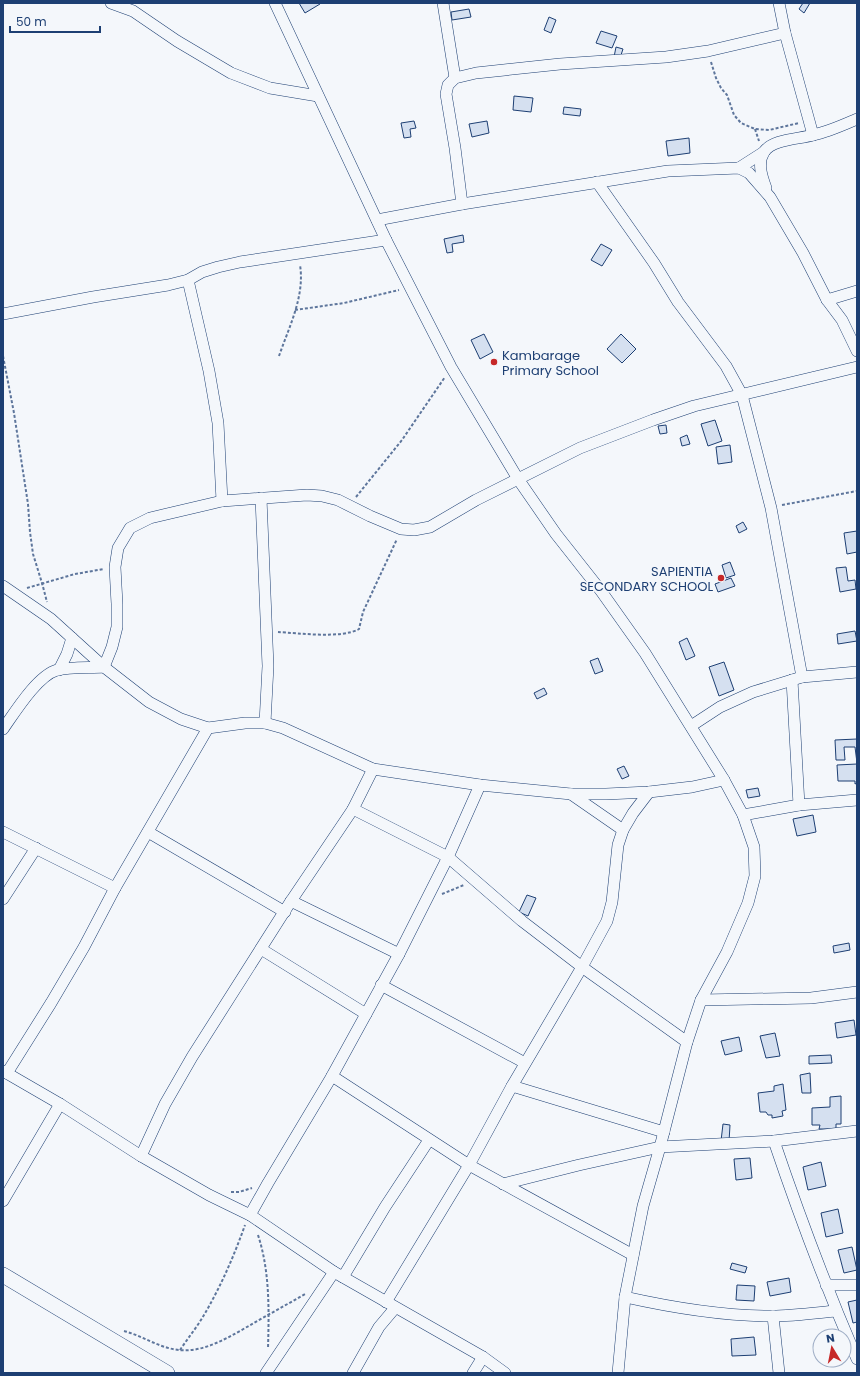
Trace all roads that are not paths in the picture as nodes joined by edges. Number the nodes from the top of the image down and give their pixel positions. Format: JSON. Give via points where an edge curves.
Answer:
{"nodes":[{"id":1,"x":111,"y":3,"type":"edge"},
{"id":2,"x":275,"y":3,"type":"edge"},
{"id":3,"x":442,"y":3,"type":"edge"},
{"id":4,"x":779,"y":3,"type":"edge"},
{"id":5,"x":785,"y":33,"type":"junction"},
{"id":6,"x":455,"y":78,"type":"junction"},
{"id":7,"x":318,"y":96,"type":"junction"},
{"id":8,"x":857,"y":119,"type":"edge"},
{"id":9,"x":813,"y":136,"type":"junction"},
{"id":10,"x":764,"y":152,"type":"junction"},
{"id":11,"x":739,"y":168,"type":"junction"},
{"id":12,"x":598,"y":182,"type":"junction"},
{"id":13,"x":770,"y":197,"type":"junction"},
{"id":14,"x":462,"y":204,"type":"junction"},
{"id":15,"x":377,"y":220,"type":"junction"},
{"id":16,"x":386,"y":240,"type":"junction"},
{"id":17,"x":188,"y":280,"type":"junction"},
{"id":18,"x":857,"y":291,"type":"edge"},
{"id":19,"x":827,"y":300,"type":"junction"},
{"id":20,"x":3,"y":314,"type":"edge"},
{"id":21,"x":857,"y":351,"type":"edge"},
{"id":22,"x":857,"y":367,"type":"edge"},
{"id":23,"x":742,"y":396,"type":"junction"},
{"id":24,"x":518,"y":479,"type":"junction"},
{"id":25,"x":261,"y":498,"type":"junction"},
{"id":26,"x":222,"y":501,"type":"junction"},
{"id":27,"x":8,"y":589,"type":"edge"},
{"id":28,"x":72,"y":638,"type":"junction"},
{"id":29,"x":104,"y":667,"type":"junction"},
{"id":30,"x":58,"y":670,"type":"junction"},
{"id":31,"x":857,"y":672,"type":"edge"},
{"id":32,"x":797,"y":679,"type":"junction"},
{"id":33,"x":5,"y":722,"type":"edge"},
{"id":34,"x":265,"y":723,"type":"junction"},
{"id":35,"x":691,"y":726,"type":"junction"},
{"id":36,"x":208,"y":728,"type":"junction"},
{"id":37,"x":374,"y":769,"type":"junction"},
{"id":38,"x":724,"y":780,"type":"junction"},
{"id":39,"x":480,"y":785,"type":"junction"},
{"id":40,"x":649,"y":792,"type":"junction"},
{"id":41,"x":571,"y":794,"type":"junction"},
{"id":42,"x":857,"y":800,"type":"edge"},
{"id":43,"x":799,"y":805,"type":"junction"},
{"id":44,"x":353,"y":809,"type":"junction"},
{"id":45,"x":743,"y":815,"type":"junction"},
{"id":46,"x":623,"y":830,"type":"junction"},
{"id":47,"x":3,"y":832,"type":"edge"},
{"id":48,"x":148,"y":832,"type":"junction"},
{"id":49,"x":36,"y":848,"type":"junction"},
{"id":50,"x":448,"y":857,"type":"junction"},
{"id":51,"x":115,"y":888,"type":"junction"},
{"id":52,"x":3,"y":899,"type":"edge"},
{"id":53,"x":291,"y":901,"type":"junction"},
{"id":54,"x":285,"y":912,"type":"junction"},
{"id":55,"x":261,"y":948,"type":"junction"},
{"id":56,"x":399,"y":954,"type":"junction"},
{"id":57,"x":582,"y":967,"type":"junction"},
{"id":58,"x":381,"y":985,"type":"junction"},
{"id":59,"x":857,"y":992,"type":"edge"},
{"id":60,"x":701,"y":1000,"type":"junction"},
{"id":61,"x":366,"y":1014,"type":"junction"},
{"id":62,"x":687,"y":1042,"type":"junction"},
{"id":63,"x":525,"y":1063,"type":"junction"},
{"id":64,"x":5,"y":1072,"type":"edge"},
{"id":65,"x":332,"y":1076,"type":"junction"},
{"id":66,"x":512,"y":1086,"type":"junction"},
{"id":67,"x":60,"y":1104,"type":"junction"},
{"id":68,"x":857,"y":1131,"type":"edge"},
{"id":69,"x":664,"y":1132,"type":"junction"},
{"id":70,"x":429,"y":1140,"type":"junction"},
{"id":71,"x":774,"y":1141,"type":"junction"},
{"id":72,"x":660,"y":1147,"type":"junction"},
{"id":73,"x":141,"y":1156,"type":"junction"},
{"id":74,"x":469,"y":1165,"type":"junction"},
{"id":75,"x":503,"y":1184,"type":"junction"},
{"id":76,"x":3,"y":1201,"type":"edge"},
{"id":77,"x":249,"y":1215,"type":"junction"},
{"id":78,"x":633,"y":1255,"type":"junction"},
{"id":79,"x":3,"y":1275,"type":"edge"},
{"id":80,"x":339,"y":1275,"type":"junction"},
{"id":81,"x":857,"y":1284,"type":"edge"},
{"id":82,"x":826,"y":1285,"type":"junction"},
{"id":83,"x":625,"y":1297,"type":"junction"},
{"id":84,"x":391,"y":1305,"type":"junction"},
{"id":85,"x":836,"y":1311,"type":"junction"},
{"id":86,"x":773,"y":1316,"type":"junction"},
{"id":87,"x":483,"y":1357,"type":"junction"},
{"id":88,"x":857,"y":1359,"type":"edge"},
{"id":89,"x":166,"y":1373,"type":"edge"},
{"id":90,"x":266,"y":1373,"type":"edge"},
{"id":91,"x":353,"y":1373,"type":"edge"},
{"id":92,"x":473,"y":1373,"type":"edge"},
{"id":93,"x":505,"y":1373,"type":"edge"},
{"id":94,"x":618,"y":1373,"type":"edge"},
{"id":95,"x":779,"y":1373,"type":"edge"}],
"edges":[{"from":1,"to":7,"type":"street","via":[[133,11],[231,73],[270,88]]},
{"from":2,"to":7,"type":"street"},
{"from":3,"to":6,"type":"street"},
{"from":4,"to":5,"type":"street"},
{"from":5,"to":6,"type":"street","via":[[708,51],[666,57],[553,65],[476,73]]},
{"from":5,"to":9,"type":"street"},
{"from":6,"to":14,"type":"street","via":[[448,85],[446,94]]},
{"from":7,"to":15,"type":"street"},
{"from":8,"to":9,"type":"street"},
{"from":9,"to":10,"type":"street","via":[[780,141]]},
{"from":10,"to":11,"type":"street"},
{"from":10,"to":13,"type":"street","via":[[761,163],[762,175]]},
{"from":11,"to":12,"type":"street","via":[[668,171]]},
{"from":11,"to":13,"type":"street","via":[[749,173]]},
{"from":12,"to":14,"type":"street"},
{"from":12,"to":23,"type":"street","via":[[654,262],[678,302],[726,366]]},
{"from":13,"to":19,"type":"street"},
{"from":14,"to":15,"type":"street"},
{"from":15,"to":16,"type":"street"},
{"from":16,"to":17,"type":"street","via":[[218,267]]},
{"from":16,"to":24,"type":"street","via":[[451,368]]},
{"from":17,"to":20,"type":"street"},
{"from":17,"to":26,"type":"street","via":[[218,423]]},
{"from":18,"to":19,"type":"street"},
{"from":19,"to":21,"type":"street","via":[[842,320]]},
{"from":22,"to":23,"type":"street"},
{"from":23,"to":24,"type":"street","via":[[694,406],[653,420],[580,448]]},
{"from":23,"to":32,"type":"street","via":[[771,508]]},
{"from":24,"to":25,"type":"street","via":[[430,527],[414,530],[401,529],[338,500],[322,496]]},
{"from":24,"to":35,"type":"street","via":[[640,646]]},
{"from":25,"to":26,"type":"street"},
{"from":25,"to":34,"type":"street","via":[[268,666]]},
{"from":26,"to":29,"type":"street","via":[[150,518],[130,528],[118,548],[115,567],[117,627]]},
{"from":27,"to":28,"type":"street","via":[[51,619]]},
{"from":28,"to":29,"type":"street"},
{"from":28,"to":30,"type":"street"},
{"from":29,"to":30,"type":"street"},
{"from":29,"to":36,"type":"street","via":[[149,702],[181,719]]},
{"from":30,"to":33,"type":"street","via":[[42,678]]},
{"from":31,"to":32,"type":"street"},
{"from":32,"to":35,"type":"street","via":[[753,692],[720,707]]},
{"from":32,"to":43,"type":"street"},
{"from":34,"to":36,"type":"street"},
{"from":34,"to":37,"type":"street","via":[[284,728]]},
{"from":35,"to":38,"type":"street"},
{"from":36,"to":48,"type":"street"},
{"from":37,"to":39,"type":"street"},
{"from":37,"to":44,"type":"street"},
{"from":38,"to":40,"type":"street"},
{"from":38,"to":45,"type":"street"},
{"from":39,"to":41,"type":"street"},
{"from":39,"to":50,"type":"street"},
{"from":40,"to":41,"type":"street"},
{"from":40,"to":46,"type":"street"},
{"from":41,"to":46,"type":"street"},
{"from":42,"to":43,"type":"street"},
{"from":43,"to":45,"type":"street"},
{"from":44,"to":50,"type":"street"},
{"from":44,"to":53,"type":"street"},
{"from":45,"to":60,"type":"street","via":[[754,847],[755,876],[745,910]]},
{"from":46,"to":57,"type":"street","via":[[618,846],[608,921]]},
{"from":47,"to":49,"type":"street"},
{"from":48,"to":51,"type":"street"},
{"from":48,"to":54,"type":"street"},
{"from":49,"to":51,"type":"street"},
{"from":49,"to":52,"type":"street"},
{"from":50,"to":56,"type":"street"},
{"from":50,"to":57,"type":"street","via":[[522,921]]},
{"from":51,"to":64,"type":"street","via":[[52,1003]]},
{"from":53,"to":54,"type":"street"},
{"from":53,"to":56,"type":"street"},
{"from":54,"to":55,"type":"street"},
{"from":55,"to":61,"type":"street"},
{"from":55,"to":73,"type":"street","via":[[192,1056],[165,1104]]},
{"from":56,"to":58,"type":"street"},
{"from":57,"to":62,"type":"street"},
{"from":57,"to":63,"type":"street"},
{"from":58,"to":61,"type":"street"},
{"from":58,"to":63,"type":"street"},
{"from":59,"to":60,"type":"street","via":[[811,998]]},
{"from":60,"to":62,"type":"street"},
{"from":61,"to":65,"type":"street"},
{"from":62,"to":69,"type":"street"},
{"from":63,"to":66,"type":"street"},
{"from":64,"to":67,"type":"street"},
{"from":65,"to":70,"type":"street"},
{"from":65,"to":77,"type":"street"},
{"from":66,"to":69,"type":"street"},
{"from":66,"to":74,"type":"street"},
{"from":67,"to":73,"type":"street"},
{"from":67,"to":76,"type":"street"},
{"from":68,"to":71,"type":"street"},
{"from":69,"to":72,"type":"street"},
{"from":70,"to":74,"type":"street"},
{"from":70,"to":80,"type":"street"},
{"from":71,"to":72,"type":"street"},
{"from":71,"to":82,"type":"street","via":[[800,1219]]},
{"from":72,"to":75,"type":"street"},
{"from":72,"to":78,"type":"street","via":[[643,1206]]},
{"from":73,"to":77,"type":"street"},
{"from":74,"to":75,"type":"street"},
{"from":74,"to":84,"type":"street"},
{"from":75,"to":78,"type":"street"},
{"from":77,"to":80,"type":"street"},
{"from":78,"to":83,"type":"street"},
{"from":79,"to":89,"type":"street"},
{"from":80,"to":84,"type":"street"},
{"from":80,"to":90,"type":"street"},
{"from":81,"to":82,"type":"street"},
{"from":82,"to":85,"type":"street"},
{"from":83,"to":86,"type":"street","via":[[718,1313]]},
{"from":83,"to":94,"type":"street"},
{"from":84,"to":87,"type":"street"},
{"from":84,"to":91,"type":"street"},
{"from":85,"to":86,"type":"street"},
{"from":85,"to":88,"type":"street"},
{"from":86,"to":95,"type":"street"},
{"from":87,"to":92,"type":"street"},
{"from":87,"to":93,"type":"street"}]}
